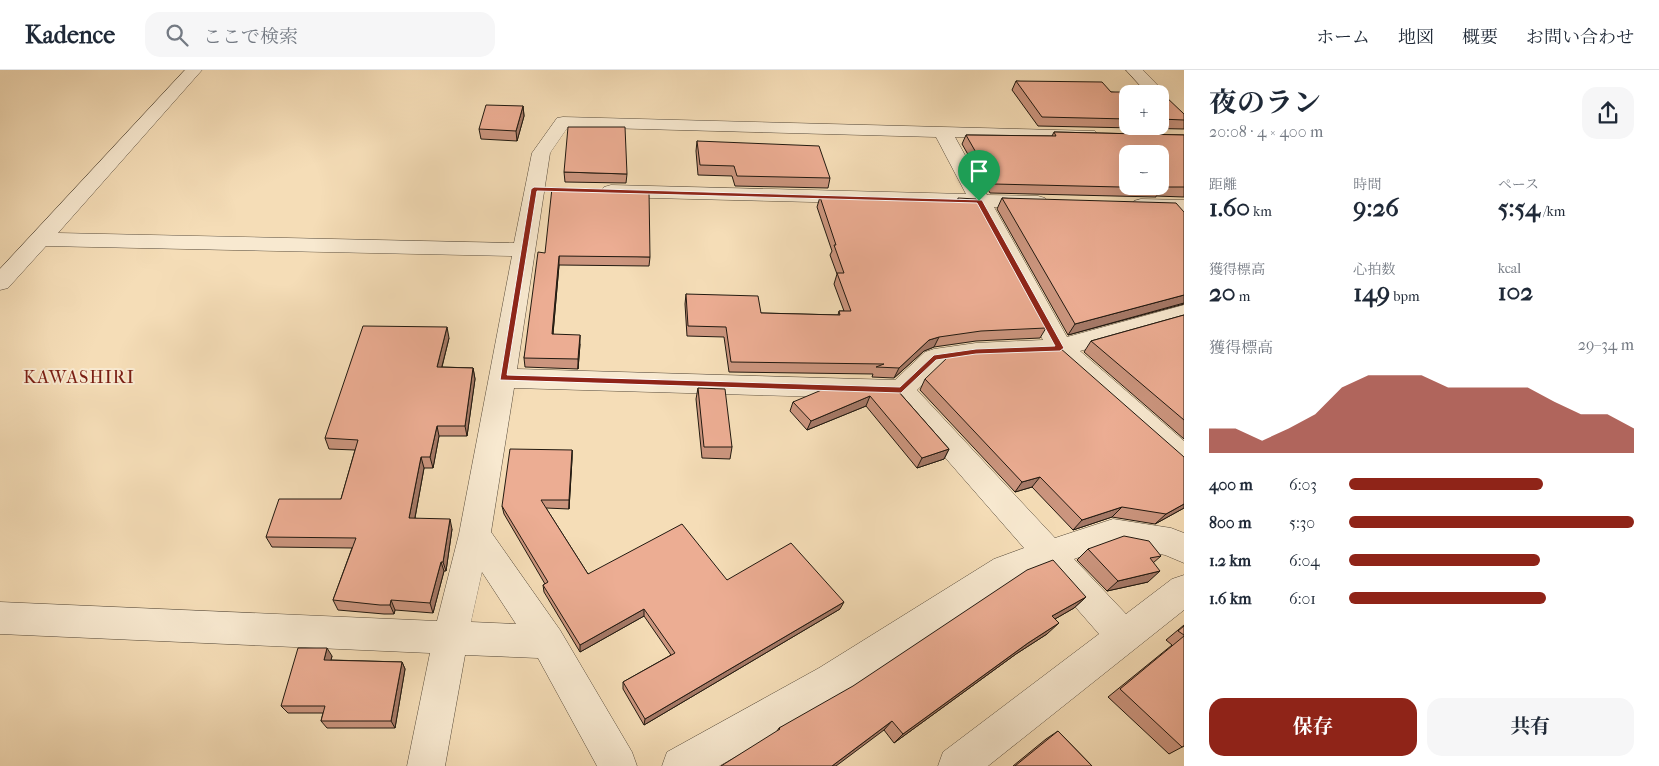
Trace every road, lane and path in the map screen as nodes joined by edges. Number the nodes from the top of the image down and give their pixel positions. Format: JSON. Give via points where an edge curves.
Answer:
{"nodes":[{"id":1,"x":194,"y":70,"type":"edge"},
{"id":2,"x":1138,"y":74,"type":"edge"},
{"id":3,"x":1149,"y":85,"type":"edge"},
{"id":4,"x":942,"y":131,"type":"junction"},
{"id":5,"x":1106,"y":135,"type":"edge"},
{"id":6,"x":594,"y":191,"type":"edge"},
{"id":7,"x":979,"y":201,"type":"junction"},
{"id":8,"x":1057,"y":203,"type":"edge"},
{"id":9,"x":1126,"y":204,"type":"edge"},
{"id":10,"x":1184,"y":206,"type":"edge"},
{"id":11,"x":40,"y":239,"type":"junction"},
{"id":12,"x":524,"y":250,"type":"junction"},
{"id":13,"x":0,"y":283,"type":"edge"},
{"id":14,"x":1184,"y":313,"type":"edge"},
{"id":15,"x":1060,"y":348,"type":"junction"},
{"id":16,"x":502,"y":378,"type":"junction"},
{"id":17,"x":901,"y":390,"type":"junction"},
{"id":18,"x":1184,"y":458,"type":"edge"},
{"id":19,"x":475,"y":534,"type":"junction"},
{"id":20,"x":1184,"y":549,"type":"edge"},
{"id":21,"x":1049,"y":554,"type":"junction"},
{"id":22,"x":1184,"y":590,"type":"edge"},
{"id":23,"x":0,"y":618,"type":"edge"},
{"id":24,"x":1124,"y":637,"type":"junction"},
{"id":25,"x":450,"y":639,"type":"junction"},
{"id":26,"x":548,"y":642,"type":"junction"},
{"id":27,"x":426,"y":766,"type":"edge"},
{"id":28,"x":618,"y":766,"type":"edge"},
{"id":29,"x":680,"y":766,"type":"edge"},
{"id":30,"x":957,"y":766,"type":"edge"}],
"edges":[{"from":1,"to":11,"type":"street"},
{"from":2,"to":3,"type":"street"},
{"from":4,"to":5,"type":"street"},
{"from":4,"to":7,"type":"street"},
{"from":4,"to":12,"type":"street","via":[[563,122],[541,153],[544,190]]},
{"from":6,"to":7,"type":"street"},
{"from":7,"to":8,"type":"street"},
{"from":7,"to":15,"type":"street"},
{"from":9,"to":10,"type":"street"},
{"from":11,"to":12,"type":"street"},
{"from":11,"to":13,"type":"street"},
{"from":12,"to":16,"type":"street"},
{"from":14,"to":15,"type":"street"},
{"from":15,"to":17,"type":"street","via":[[976,352],[934,358]]},
{"from":15,"to":18,"type":"street"},
{"from":16,"to":17,"type":"street"},
{"from":16,"to":19,"type":"street"},
{"from":17,"to":21,"type":"street"},
{"from":19,"to":25,"type":"street"},
{"from":19,"to":26,"type":"street"},
{"from":20,"to":21,"type":"street","via":[[1171,542],[1112,532]]},
{"from":21,"to":24,"type":"street"},
{"from":21,"to":29,"type":"street","via":[[1005,569],[832,681]]},
{"from":22,"to":24,"type":"street"},
{"from":23,"to":25,"type":"street"},
{"from":24,"to":30,"type":"street"},
{"from":25,"to":26,"type":"street"},
{"from":25,"to":27,"type":"street"},
{"from":26,"to":28,"type":"street"}]}
